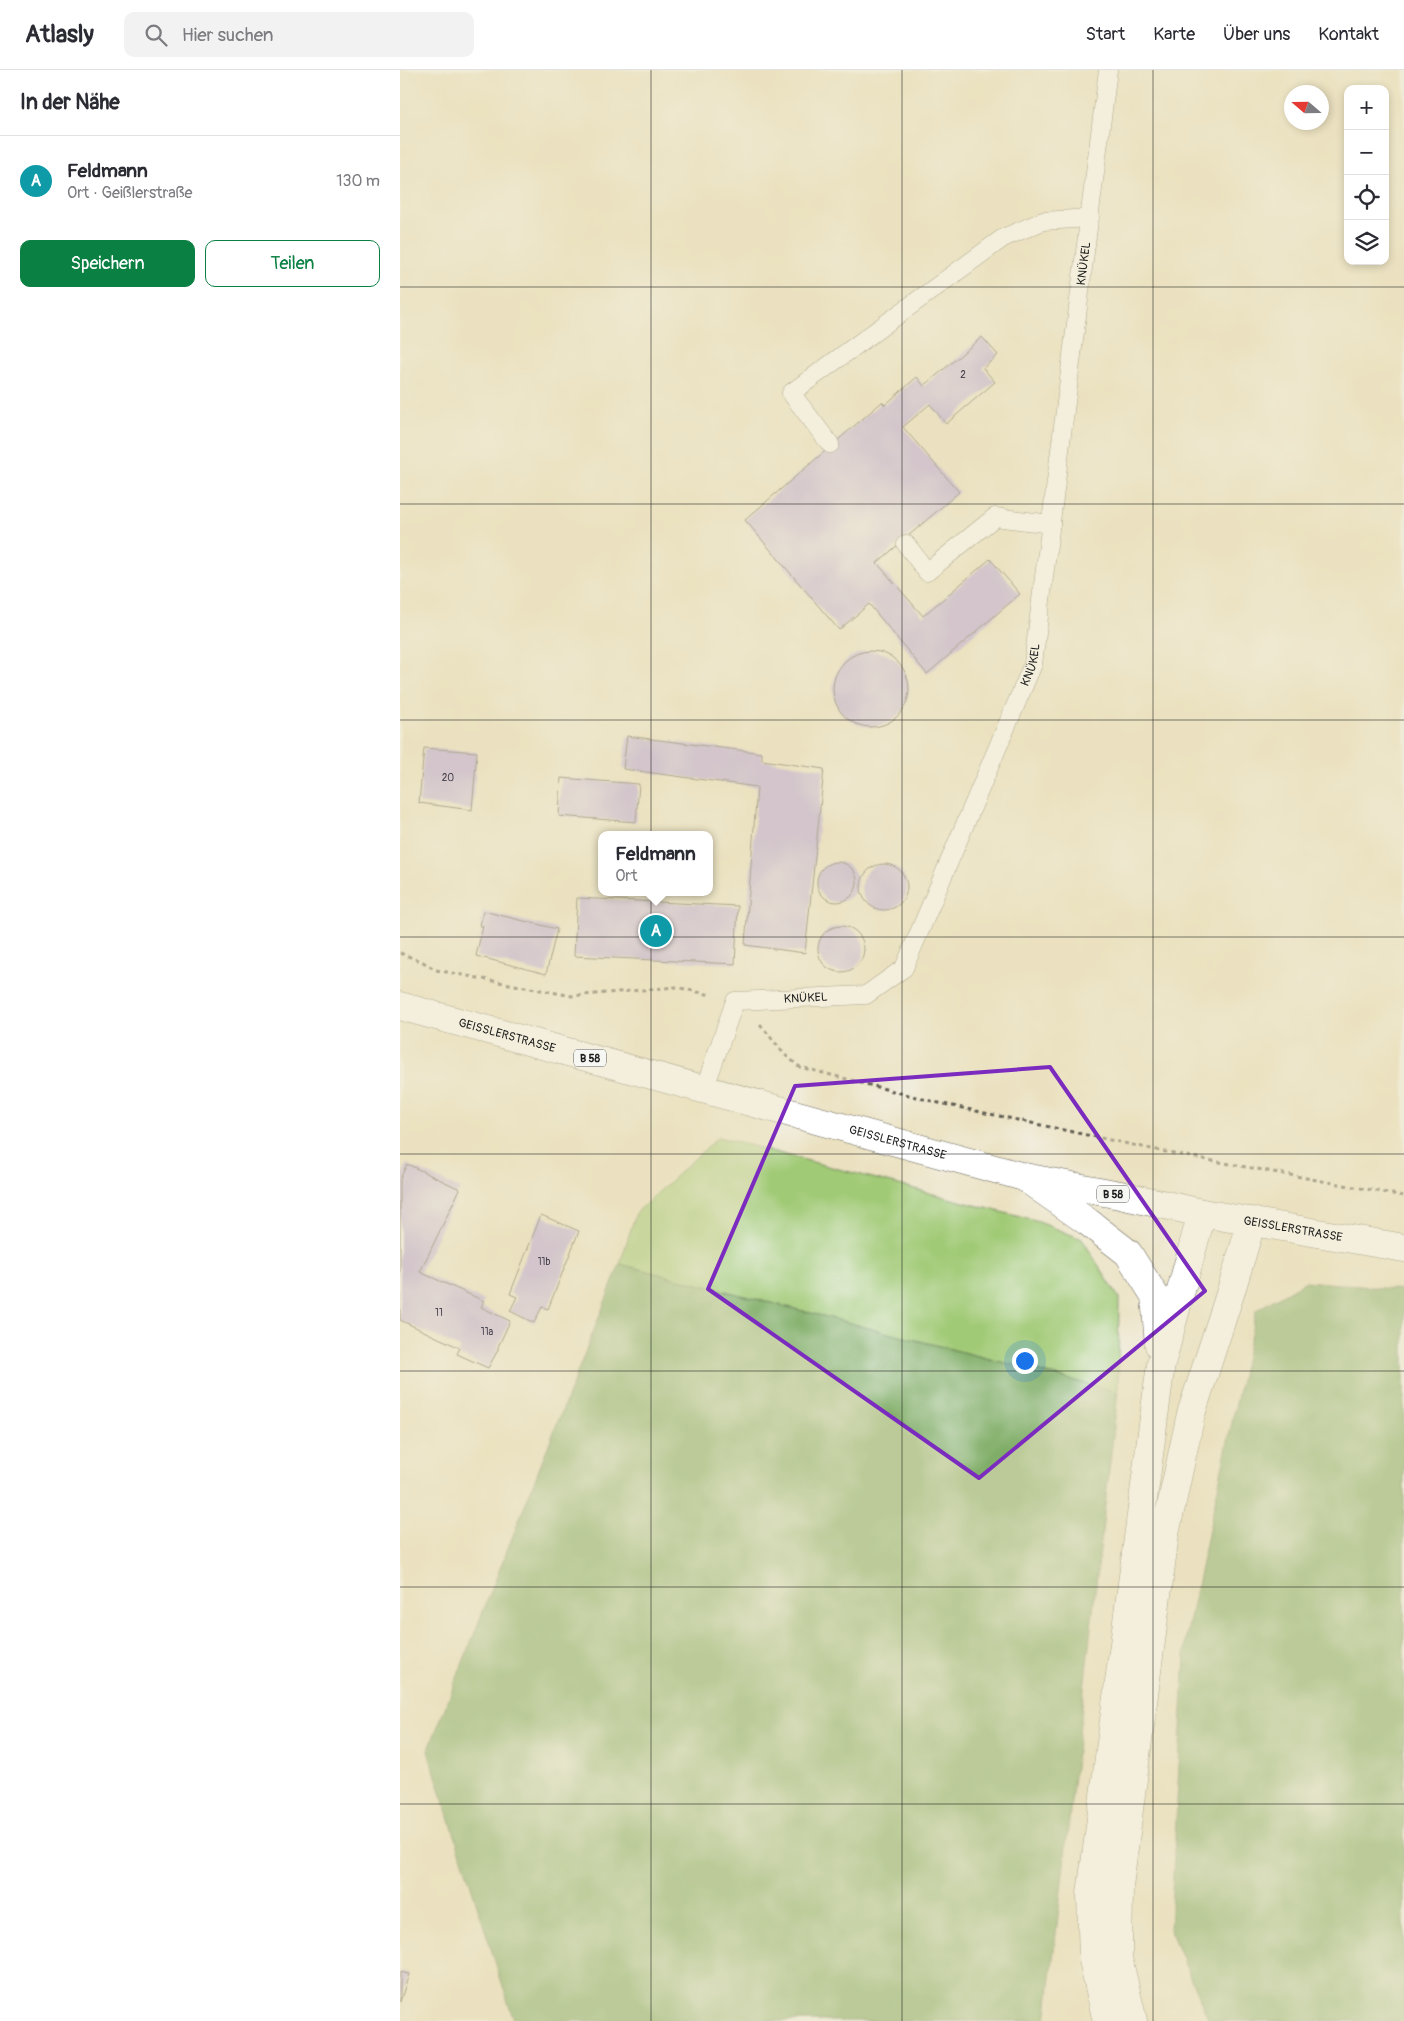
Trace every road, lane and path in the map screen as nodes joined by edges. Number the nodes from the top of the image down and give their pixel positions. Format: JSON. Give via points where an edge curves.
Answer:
{"nodes":[{"id":1,"x":1108,"y":70,"type":"edge"},
{"id":2,"x":1090,"y":218,"type":"junction"},
{"id":3,"x":830,"y":444,"type":"dead end"},
{"id":4,"x":1051,"y":524,"type":"junction"},
{"id":5,"x":906,"y":544,"type":"dead end"},
{"id":6,"x":400,"y":953,"type":"edge"},
{"id":7,"x":735,"y":1001,"type":"junction"},
{"id":8,"x":400,"y":1006,"type":"edge"},
{"id":9,"x":704,"y":1090,"type":"junction"},
{"id":10,"x":1024,"y":1177,"type":"junction"},
{"id":11,"x":1404,"y":1196,"type":"edge"},
{"id":12,"x":1202,"y":1213,"type":"junction"},
{"id":13,"x":1252,"y":1221,"type":"junction"},
{"id":14,"x":1404,"y":1248,"type":"edge"},
{"id":15,"x":1161,"y":1364,"type":"junction"},
{"id":16,"x":1107,"y":2021,"type":"edge"},
{"id":17,"x":1133,"y":2021,"type":"edge"}],
"edges":[{"from":1,"to":2,"type":"lane","name":"KNÜKEL"},
{"from":2,"to":3,"type":"lane","via":[[1043,221],[1003,238],[791,393]]},
{"from":2,"to":4,"type":"lane","name":"KNÜKEL"},
{"from":4,"to":5,"type":"lane","via":[[995,517],[927,572]]},
{"from":4,"to":7,"type":"lane","name":"KNÜKEL","via":[[1033,664],[904,968],[866,994]]},
{"from":6,"to":7,"type":"path","via":[[436,970],[572,996],[676,987]]},
{"from":7,"to":9,"type":"lane"},
{"from":7,"to":11,"type":"path","via":[[800,1067],[939,1104],[1170,1153]]},
{"from":8,"to":9,"type":"main road","name":"GEISSLERSTRASSE","number":"B 58"},
{"from":9,"to":10,"type":"main road","name":"GEISSLERSTRASSE","number":"B 58"},
{"from":10,"to":12,"type":"main road","name":"GEISSLERSTRASSE","number":"B 58"},
{"from":10,"to":15,"type":"main road","via":[[1128,1253],[1155,1296]]},
{"from":12,"to":13,"type":"main road","name":"GEISSLERSTRASSE","number":"B 58"},
{"from":12,"to":15,"type":"main road"},
{"from":13,"to":14,"type":"main road","name":"GEISSLERSTRASSE","number":"B 58"},
{"from":13,"to":17,"type":"main road","via":[[1191,1414],[1165,1534],[1119,1886],[1118,1958]]},
{"from":15,"to":16,"type":"main road","via":[[1091,1894],[1093,1960]]}]}
